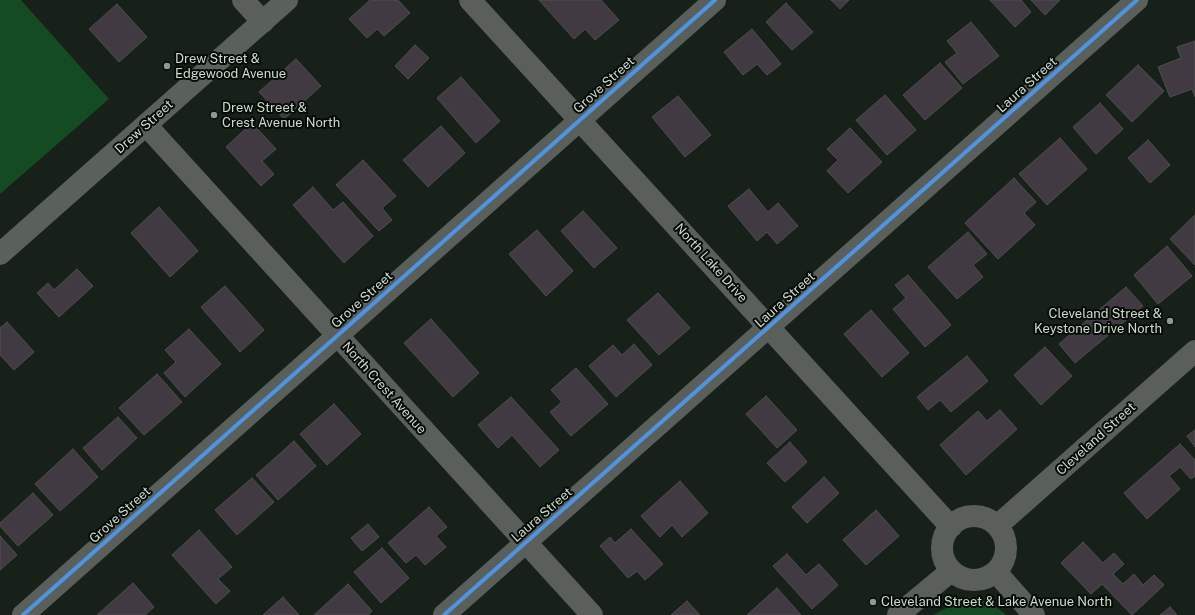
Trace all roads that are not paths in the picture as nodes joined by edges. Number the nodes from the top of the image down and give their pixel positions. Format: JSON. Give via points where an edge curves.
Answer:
{"nodes":[{"id":1,"x":243,"y":0,"type":"edge"},
{"id":2,"x":287,"y":0,"type":"edge"},
{"id":3,"x":470,"y":0,"type":"edge"},
{"id":4,"x":715,"y":0,"type":"edge"},
{"id":5,"x":1137,"y":0,"type":"edge"},
{"id":6,"x":263,"y":22,"type":"junction"},
{"id":7,"x":580,"y":119,"type":"junction"},
{"id":8,"x":146,"y":125,"type":"junction"},
{"id":9,"x":0,"y":254,"type":"edge"},
{"id":10,"x":769,"y":328,"type":"junction"},
{"id":11,"x":337,"y":336,"type":"junction"},
{"id":12,"x":1195,"y":351,"type":"edge"},
{"id":13,"x":997,"y":526,"type":"junction"},
{"id":14,"x":951,"y":527,"type":"junction"},
{"id":15,"x":526,"y":543,"type":"junction"},
{"id":16,"x":951,"y":571,"type":"junction"},
{"id":17,"x":996,"y":572,"type":"junction"},
{"id":18,"x":23,"y":615,"type":"edge"},
{"id":19,"x":444,"y":615,"type":"edge"},
{"id":20,"x":592,"y":615,"type":"edge"},
{"id":21,"x":898,"y":615,"type":"edge"},
{"id":22,"x":1034,"y":615,"type":"edge"}],
"edges":[{"from":1,"to":6,"type":"street"},
{"from":2,"to":6,"type":"main road","name":"Drew Street"},
{"from":3,"to":7,"type":"street","name":"North Lake Drive"},
{"from":4,"to":7,"type":"street","name":"Grove Street"},
{"from":5,"to":10,"type":"street","name":"Laura Street"},
{"from":6,"to":8,"type":"main road","name":"Drew Street"},
{"from":7,"to":10,"type":"street","name":"North Lake Drive"},
{"from":7,"to":11,"type":"street","name":"Grove Street"},
{"from":8,"to":9,"type":"main road","name":"Drew Street"},
{"from":8,"to":11,"type":"street","name":"North Crest Avenue"},
{"from":10,"to":14,"type":"street","name":"North Lake Drive"},
{"from":10,"to":15,"type":"street","name":"Laura Street"},
{"from":11,"to":15,"type":"street","name":"North Crest Avenue"},
{"from":11,"to":18,"type":"street","name":"Grove Street"},
{"from":12,"to":13,"type":"street","name":"Cleveland Street"},
{"from":13,"to":14,"type":"street","via":[[979,516],[959,520]]},
{"from":13,"to":17,"type":"street","via":[[1006,544],[1004,559]]},
{"from":14,"to":16,"type":"street","via":[[945,534],[942,554]]},
{"from":15,"to":19,"type":"street","name":"Laura Street"},
{"from":15,"to":20,"type":"street","name":"North Crest Avenue"},
{"from":16,"to":17,"type":"street","via":[[968,580],[988,578]]},
{"from":16,"to":21,"type":"street"},
{"from":17,"to":22,"type":"street"}]}
